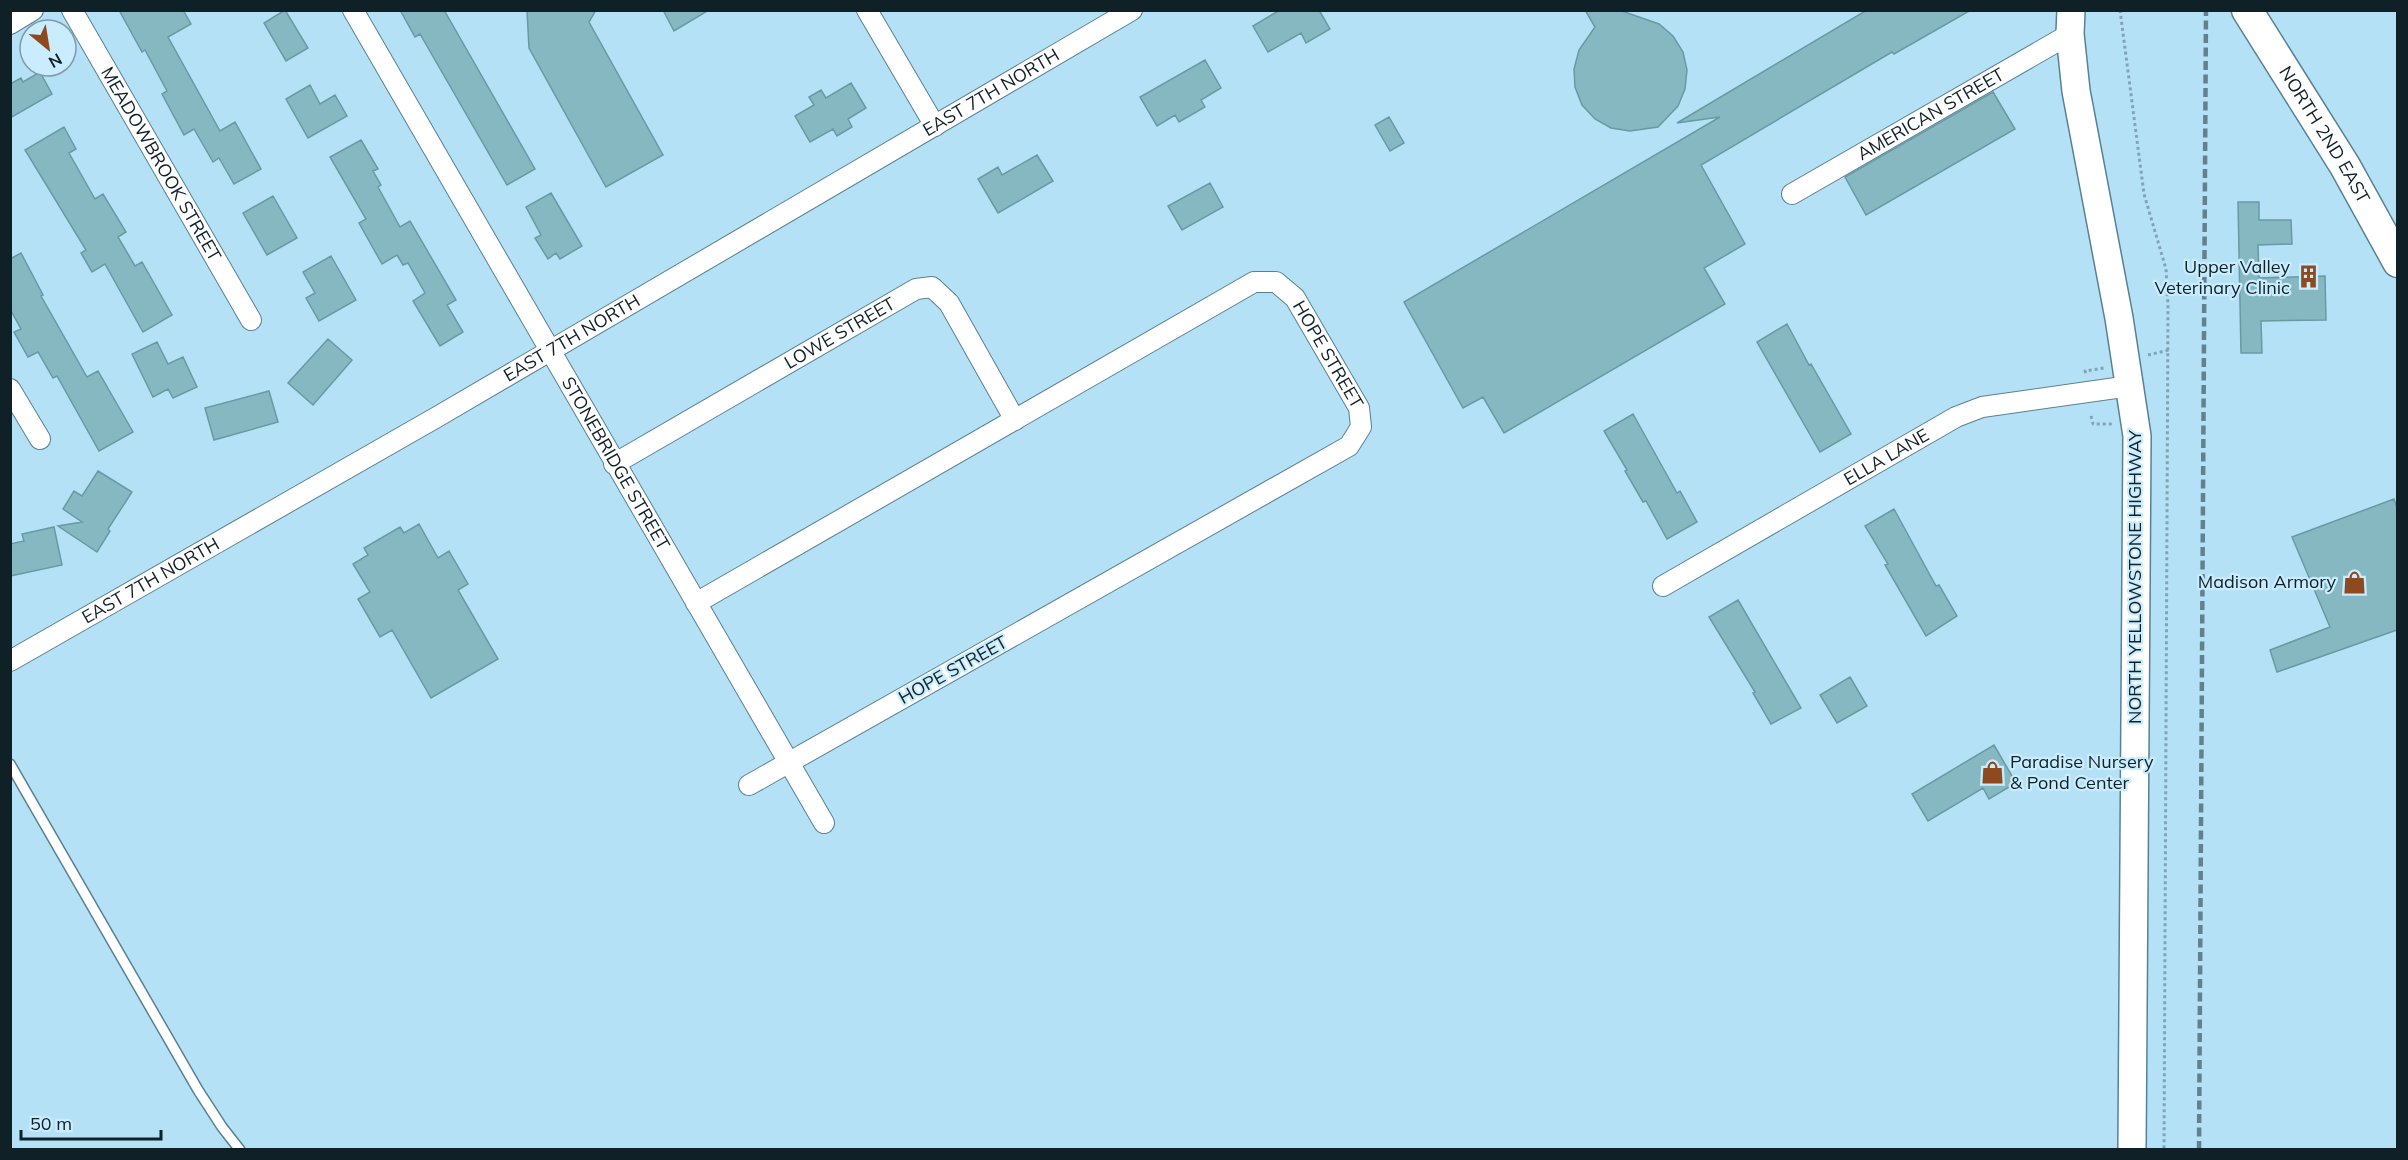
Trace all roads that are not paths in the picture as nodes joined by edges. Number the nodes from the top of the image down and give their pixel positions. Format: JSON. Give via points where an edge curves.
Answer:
{"nodes":[{"id":1,"x":33,"y":10,"type":"edge"},
{"id":2,"x":72,"y":10,"type":"edge"},
{"id":3,"x":353,"y":10,"type":"edge"},
{"id":4,"x":867,"y":10,"type":"edge"},
{"id":5,"x":1132,"y":10,"type":"edge"},
{"id":6,"x":2247,"y":10,"type":"edge"},
{"id":7,"x":2071,"y":22,"type":"edge"},
{"id":8,"x":10,"y":24,"type":"edge"},
{"id":9,"x":935,"y":126,"type":"junction"},
{"id":10,"x":1792,"y":194,"type":"dead end"},
{"id":11,"x":2397,"y":262,"type":"edge"},
{"id":12,"x":251,"y":320,"type":"dead end"},
{"id":13,"x":549,"y":352,"type":"junction"},
{"id":14,"x":2130,"y":386,"type":"junction"},
{"id":15,"x":10,"y":389,"type":"edge"},
{"id":16,"x":1015,"y":420,"type":"junction"},
{"id":17,"x":40,"y":439,"type":"dead end"},
{"id":18,"x":614,"y":464,"type":"junction"},
{"id":19,"x":1663,"y":586,"type":"dead end"},
{"id":20,"x":696,"y":603,"type":"junction"},
{"id":21,"x":10,"y":661,"type":"edge"},
{"id":22,"x":789,"y":762,"type":"junction"},
{"id":23,"x":10,"y":764,"type":"edge"},
{"id":24,"x":749,"y":785,"type":"dead end"},
{"id":25,"x":824,"y":823,"type":"dead end"},
{"id":26,"x":240,"y":1149,"type":"edge"},
{"id":27,"x":2132,"y":1149,"type":"edge"}],
"edges":[{"from":1,"to":8,"type":"street"},
{"from":2,"to":12,"type":"street","name":"MEADOWBROOK STREET"},
{"from":3,"to":13,"type":"street","name":"STONEBRIDGE STREET"},
{"from":4,"to":9,"type":"street"},
{"from":5,"to":9,"type":"street","name":"EAST 7TH NORTH"},
{"from":6,"to":11,"type":"main road","name":"NORTH 2ND EAST","via":[[2345,166]]},
{"from":7,"to":10,"type":"street","name":"AMERICAN STREET"},
{"from":7,"to":14,"type":"main road","name":"NORTH YELLOWSTONE HIGHWAY","via":[[2076,91]]},
{"from":9,"to":13,"type":"street","name":"EAST 7TH NORTH"},
{"from":13,"to":18,"type":"street","name":"STONEBRIDGE STREET"},
{"from":13,"to":21,"type":"street","name":"EAST 7TH NORTH"},
{"from":14,"to":19,"type":"street","name":"ELLA LANE","via":[[1982,407],[1956,417]]},
{"from":14,"to":27,"type":"main road","name":"NORTH YELLOWSTONE HIGHWAY","via":[[2137,436]]},
{"from":15,"to":17,"type":"street"},
{"from":16,"to":18,"type":"street","name":"LOWE STREET","via":[[949,303],[932,287],[916,290]]},
{"from":16,"to":20,"type":"street","name":"HOPE STREET"},
{"from":16,"to":22,"type":"street","name":"HOPE STREET","via":[[1254,282],[1276,282],[1295,298],[1359,408],[1361,427],[1349,446]]},
{"from":18,"to":20,"type":"street","name":"STONEBRIDGE STREET"},
{"from":20,"to":22,"type":"street","name":"STONEBRIDGE STREET"},
{"from":22,"to":24,"type":"street","name":"HOPE STREET"},
{"from":22,"to":25,"type":"street","name":"STONEBRIDGE STREET"},
{"from":23,"to":26,"type":"lane","via":[[198,1090]]}]}
